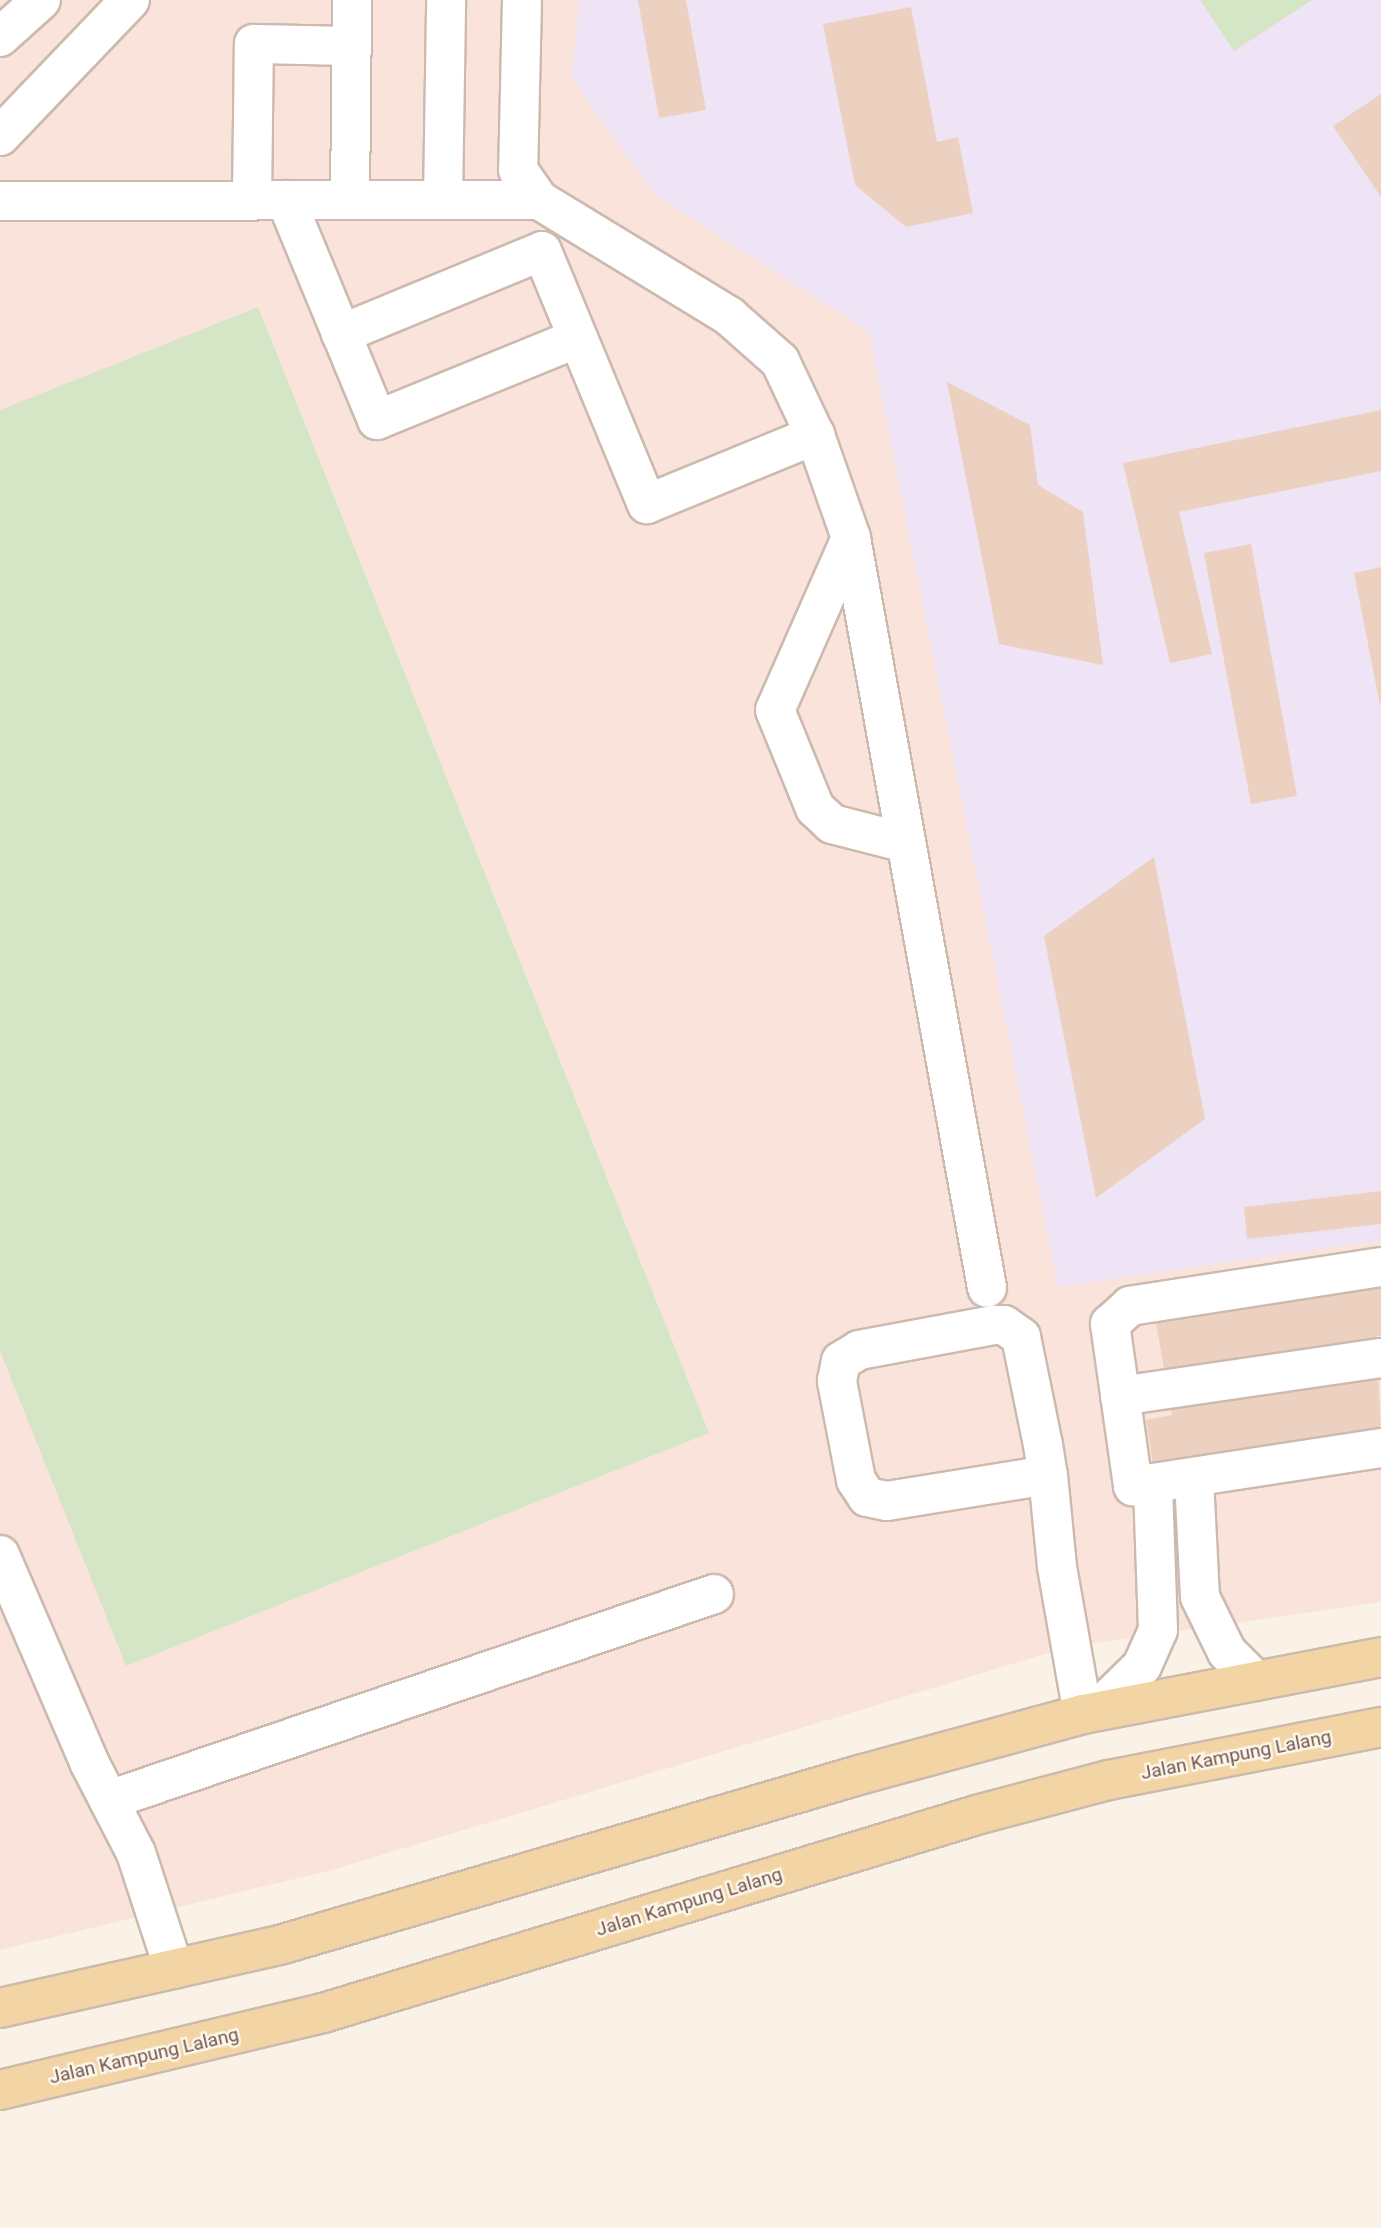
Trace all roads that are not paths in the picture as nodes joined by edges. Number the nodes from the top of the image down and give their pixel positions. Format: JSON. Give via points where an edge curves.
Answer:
{"nodes":[{"id":1,"x":41,"y":0,"type":"edge"},
{"id":2,"x":130,"y":0,"type":"edge"},
{"id":3,"x":352,"y":0,"type":"edge"},
{"id":4,"x":446,"y":0,"type":"edge"},
{"id":5,"x":522,"y":0,"type":"edge"},
{"id":6,"x":0,"y":37,"type":"edge"},
{"id":7,"x":352,"y":46,"type":"junction"},
{"id":8,"x":0,"y":136,"type":"edge"},
{"id":9,"x":269,"y":200,"type":"junction"},
{"id":10,"x":443,"y":200,"type":"junction"},
{"id":11,"x":539,"y":200,"type":"junction"},
{"id":12,"x":0,"y":201,"type":"edge"},
{"id":13,"x":350,"y":201,"type":"junction"},
{"id":14,"x":341,"y":334,"type":"junction"},
{"id":15,"x":579,"y":338,"type":"junction"},
{"id":16,"x":815,"y":435,"type":"junction"},
{"id":17,"x":851,"y":538,"type":"junction"},
{"id":18,"x":906,"y":843,"type":"junction"},
{"id":19,"x":1381,"y":1267,"type":"edge"},
{"id":20,"x":987,"y":1288,"type":"dead end"},
{"id":21,"x":1381,"y":1358,"type":"edge"},
{"id":22,"x":1120,"y":1396,"type":"junction"},
{"id":23,"x":1381,"y":1448,"type":"edge"},
{"id":24,"x":1048,"y":1475,"type":"junction"},
{"id":25,"x":1194,"y":1479,"type":"junction"},
{"id":26,"x":1153,"y":1484,"type":"junction"},
{"id":27,"x":0,"y":1555,"type":"edge"},
{"id":28,"x":714,"y":1594,"type":"dead end"},
{"id":29,"x":1381,"y":1657,"type":"edge"},
{"id":30,"x":1256,"y":1681,"type":"junction"},
{"id":31,"x":1090,"y":1713,"type":"junction"},
{"id":32,"x":1381,"y":1727,"type":"edge"},
{"id":33,"x":109,"y":1800,"type":"junction"},
{"id":34,"x":174,"y":1969,"type":"junction"},
{"id":35,"x":0,"y":2008,"type":"edge"},
{"id":36,"x":0,"y":2090,"type":"edge"}],
"edges":[{"from":1,"to":6,"type":"lane"},
{"from":2,"to":8,"type":"lane"},
{"from":3,"to":7,"type":"lane"},
{"from":4,"to":10,"type":"lane"},
{"from":5,"to":11,"type":"lane","via":[[518,170]]},
{"from":7,"to":9,"type":"lane","via":[[254,44]]},
{"from":7,"to":13,"type":"lane"},
{"from":9,"to":12,"type":"lane"},
{"from":9,"to":13,"type":"lane"},
{"from":9,"to":14,"type":"lane"},
{"from":10,"to":11,"type":"lane"},
{"from":10,"to":13,"type":"lane"},
{"from":11,"to":16,"type":"lane","via":[[729,316],[780,361]]},
{"from":14,"to":15,"type":"lane","via":[[377,420]]},
{"from":14,"to":15,"type":"lane","via":[[542,251]]},
{"from":15,"to":16,"type":"lane","via":[[647,504]]},
{"from":16,"to":17,"type":"lane"},
{"from":17,"to":18,"type":"lane"},
{"from":17,"to":18,"type":"lane","via":[[775,710],[815,808],[832,824]]},
{"from":18,"to":20,"type":"lane"},
{"from":19,"to":22,"type":"lane","via":[[1130,1306],[1110,1324]]},
{"from":21,"to":22,"type":"lane"},
{"from":22,"to":26,"type":"lane","via":[[1133,1486]]},
{"from":23,"to":25,"type":"lane"},
{"from":24,"to":24,"type":"lane","via":[[887,1501],[867,1497],[856,1480],[837,1381],[841,1361],[859,1350],[994,1325],[1013,1329],[1025,1346]]},
{"from":24,"to":31,"type":"lane","via":[[1057,1567]]},
{"from":25,"to":26,"type":"lane"},
{"from":25,"to":30,"type":"lane","via":[[1200,1597],[1227,1652]]},
{"from":26,"to":31,"type":"lane","via":[[1158,1630],[1142,1666]]},
{"from":27,"to":33,"type":"lane"},
{"from":28,"to":33,"type":"lane"},
{"from":29,"to":30,"type":"main road"},
{"from":30,"to":31,"type":"main road"},
{"from":31,"to":34,"type":"main road","via":[[859,1775],[295,1941]]},
{"from":32,"to":36,"type":"main road","name":"Jalan Kampung Lalang","via":[[1109,1780],[980,1814],[323,2013]]},
{"from":33,"to":34,"type":"lane","via":[[149,1886]]},
{"from":34,"to":35,"type":"main road"}]}
